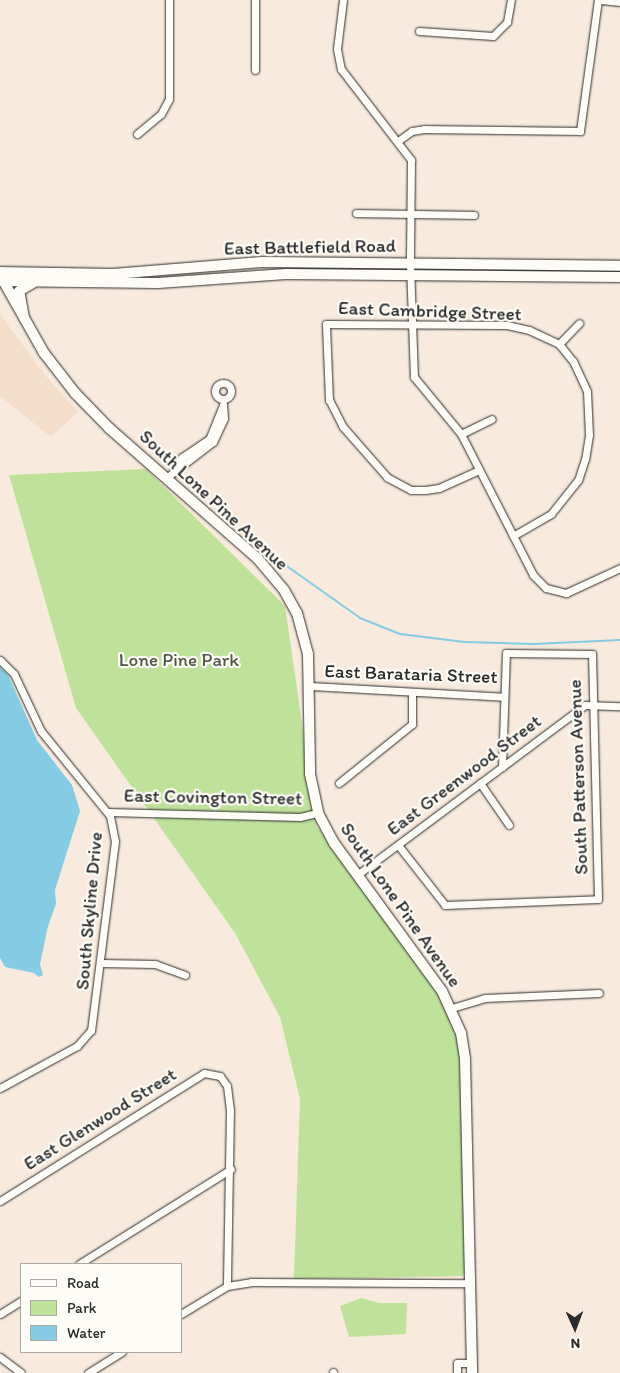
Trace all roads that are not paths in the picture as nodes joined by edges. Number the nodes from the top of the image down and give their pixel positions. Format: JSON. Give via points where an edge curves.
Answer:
{"nodes":[{"id":1,"x":169,"y":0,"type":"edge"},
{"id":2,"x":255,"y":0,"type":"edge"},
{"id":3,"x":343,"y":0,"type":"edge"},
{"id":4,"x":511,"y":0,"type":"edge"},
{"id":5,"x":600,"y":0,"type":"edge"},
{"id":6,"x":620,"y":2,"type":"edge"},
{"id":7,"x":419,"y":31,"type":"dead end"},
{"id":8,"x":255,"y":70,"type":"dead end"},
{"id":9,"x":137,"y":134,"type":"dead end"},
{"id":10,"x":398,"y":141,"type":"junction"},
{"id":11,"x":356,"y":213,"type":"dead end"},
{"id":12,"x":410,"y":214,"type":"junction"},
{"id":13,"x":474,"y":215,"type":"dead end"},
{"id":14,"x":620,"y":266,"type":"edge"},
{"id":15,"x":410,"y":269,"type":"junction"},
{"id":16,"x":620,"y":276,"type":"edge"},
{"id":17,"x":1,"y":277,"type":"edge"},
{"id":18,"x":35,"y":282,"type":"junction"},
{"id":19,"x":24,"y":318,"type":"junction"},
{"id":20,"x":579,"y":323,"type":"dead end"},
{"id":21,"x":412,"y":324,"type":"junction"},
{"id":22,"x":559,"y":344,"type":"junction"},
{"id":23,"x":223,"y":402,"type":"dead end"},
{"id":24,"x":492,"y":419,"type":"dead end"},
{"id":25,"x":461,"y":434,"type":"junction"},
{"id":26,"x":478,"y":470,"type":"junction"},
{"id":27,"x":166,"y":478,"type":"junction"},
{"id":28,"x":512,"y":536,"type":"junction"},
{"id":29,"x":620,"y":568,"type":"edge"},
{"id":30,"x":592,"y":654,"type":"joint"},
{"id":31,"x":0,"y":660,"type":"edge"},
{"id":32,"x":310,"y":686,"type":"junction"},
{"id":33,"x":412,"y":693,"type":"junction"},
{"id":34,"x":504,"y":697,"type":"junction"},
{"id":35,"x":592,"y":705,"type":"junction"},
{"id":36,"x":620,"y":706,"type":"edge"},
{"id":37,"x":502,"y":767,"type":"junction"},
{"id":38,"x":339,"y":783,"type":"dead end"},
{"id":39,"x":480,"y":783,"type":"junction"},
{"id":40,"x":108,"y":812,"type":"junction"},
{"id":41,"x":318,"y":813,"type":"junction"},
{"id":42,"x":510,"y":825,"type":"dead end"},
{"id":43,"x":398,"y":845,"type":"junction"},
{"id":44,"x":357,"y":875,"type":"junction"},
{"id":45,"x":101,"y":964,"type":"junction"},
{"id":46,"x":185,"y":975,"type":"dead end"},
{"id":47,"x":600,"y":993,"type":"dead end"},
{"id":48,"x":452,"y":1008,"type":"junction"},
{"id":49,"x":0,"y":1088,"type":"edge"},
{"id":50,"x":231,"y":1169,"type":"junction"},
{"id":51,"x":0,"y":1201,"type":"edge"},
{"id":52,"x":81,"y":1263,"type":"edge"},
{"id":53,"x":471,"y":1283,"type":"junction"},
{"id":54,"x":227,"y":1286,"type":"junction"},
{"id":55,"x":20,"y":1302,"type":"edge"},
{"id":56,"x":182,"y":1313,"type":"edge"},
{"id":57,"x":0,"y":1314,"type":"edge"},
{"id":58,"x":120,"y":1353,"type":"edge"},
{"id":59,"x":0,"y":1357,"type":"edge"},
{"id":60,"x":472,"y":1368,"type":"edge"},
{"id":61,"x":21,"y":1373,"type":"edge"},
{"id":62,"x":88,"y":1373,"type":"edge"},
{"id":63,"x":457,"y":1373,"type":"edge"}],
"edges":[{"from":1,"to":9,"type":"street","via":[[169,99],[161,114]]},
{"from":2,"to":8,"type":"street"},
{"from":3,"to":10,"type":"street","via":[[337,49],[341,69]]},
{"from":4,"to":7,"type":"street","via":[[507,22],[493,36]]},
{"from":5,"to":6,"type":"street"},
{"from":5,"to":10,"type":"street","via":[[580,131],[424,129],[412,131]]},
{"from":10,"to":12,"type":"street","via":[[410,160]]},
{"from":11,"to":12,"type":"street"},
{"from":12,"to":13,"type":"street"},
{"from":12,"to":15,"type":"street"},
{"from":14,"to":15,"type":"main road","name":"East Battlefield Road"},
{"from":15,"to":16,"type":"main road","name":"East Battlefield Road"},
{"from":15,"to":17,"type":"main road","name":"East Battlefield Road","via":[[262,262],[113,274]]},
{"from":15,"to":18,"type":"main road","name":"East Battlefield Road","via":[[158,284]]},
{"from":15,"to":21,"type":"street"},
{"from":17,"to":18,"type":"main road","name":"East Battlefield Road"},
{"from":17,"to":19,"type":"main road","name":"South Lone Pine Avenue"},
{"from":18,"to":19,"type":"main road","via":[[19,291]]},
{"from":19,"to":27,"type":"main road","name":"South Lone Pine Avenue","via":[[44,353],[75,392]]},
{"from":20,"to":22,"type":"street"},
{"from":21,"to":22,"type":"street","name":"East Cambridge Street","via":[[508,326],[529,330]]},
{"from":21,"to":25,"type":"street","via":[[414,377]]},
{"from":21,"to":26,"type":"street","name":"East Cambridge Street","via":[[326,324],[329,400],[344,427],[387,477],[411,490],[439,488]]},
{"from":22,"to":28,"type":"street","via":[[573,360],[587,391],[589,435],[585,459],[578,480],[551,514]]},
{"from":23,"to":27,"type":"street","via":[[224,418],[211,440],[181,462]]},
{"from":24,"to":25,"type":"street"},
{"from":25,"to":26,"type":"street"},
{"from":26,"to":28,"type":"street"},
{"from":27,"to":32,"type":"main road","name":"South Lone Pine Avenue","via":[[258,560],[284,590],[303,629]]},
{"from":28,"to":29,"type":"street","via":[[533,575],[546,588],[566,593]]},
{"from":30,"to":34,"type":"street","name":"East Barataria Street","via":[[506,653]]},
{"from":30,"to":35,"type":"street","name":"South Patterson Avenue"},
{"from":31,"to":40,"type":"street","name":"South Skyline Drive","via":[[14,674],[41,731]]},
{"from":32,"to":33,"type":"street","name":"East Barataria Street"},
{"from":32,"to":41,"type":"main road","name":"South Lone Pine Avenue","via":[[310,774]]},
{"from":33,"to":34,"type":"street","name":"East Barataria Street"},
{"from":33,"to":38,"type":"street","via":[[412,724]]},
{"from":34,"to":37,"type":"street"},
{"from":35,"to":36,"type":"street"},
{"from":35,"to":37,"type":"street","name":"East Greenwood Street","via":[[584,705]]},
{"from":35,"to":43,"type":"street","name":"South Patterson Avenue","via":[[598,899],[445,905]]},
{"from":37,"to":39,"type":"street","name":"East Greenwood Street"},
{"from":39,"to":42,"type":"street"},
{"from":39,"to":43,"type":"street","name":"East Greenwood Street"},
{"from":40,"to":41,"type":"street","name":"East Covington Street","via":[[300,817]]},
{"from":40,"to":45,"type":"street","name":"South Skyline Drive","via":[[113,824],[114,846]]},
{"from":41,"to":44,"type":"main road","name":"South Lone Pine Avenue"},
{"from":43,"to":44,"type":"street","name":"East Greenwood Street"},
{"from":44,"to":48,"type":"main road","name":"South Lone Pine Avenue"},
{"from":45,"to":46,"type":"street","via":[[155,964]]},
{"from":45,"to":49,"type":"street","name":"South Skyline Drive","via":[[91,1030],[77,1046]]},
{"from":47,"to":48,"type":"street","via":[[485,998]]},
{"from":48,"to":53,"type":"main road","name":"South Lone Pine Avenue","via":[[466,1059]]},
{"from":50,"to":51,"type":"street","name":"East Glenwood Street","via":[[227,1086],[220,1076],[204,1074]]},
{"from":50,"to":52,"type":"street"},
{"from":50,"to":54,"type":"street"},
{"from":53,"to":54,"type":"street","via":[[251,1282]]},
{"from":53,"to":60,"type":"main road","name":"South Lone Pine Avenue"},
{"from":54,"to":56,"type":"street"},
{"from":55,"to":57,"type":"street"},
{"from":58,"to":62,"type":"street"},
{"from":59,"to":61,"type":"street"},
{"from":60,"to":63,"type":"street","via":[[457,1363]]}]}
